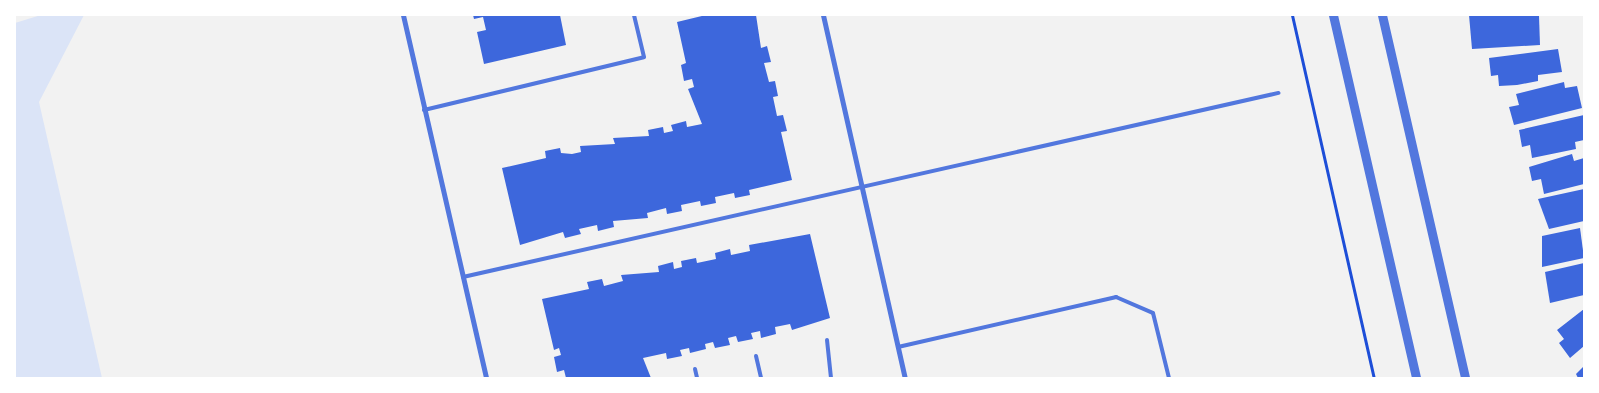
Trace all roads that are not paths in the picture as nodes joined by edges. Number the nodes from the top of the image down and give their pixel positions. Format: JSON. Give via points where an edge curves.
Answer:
{"nodes":[{"id":1,"x":403,"y":15,"type":"edge"},
{"id":2,"x":634,"y":15,"type":"edge"},
{"id":3,"x":824,"y":15,"type":"edge"},
{"id":4,"x":1333,"y":15,"type":"edge"},
{"id":5,"x":1382,"y":15,"type":"edge"},
{"id":6,"x":1278,"y":93,"type":"dead end"},
{"id":7,"x":424,"y":110,"type":"junction"},
{"id":8,"x":862,"y":187,"type":"junction"},
{"id":9,"x":463,"y":277,"type":"junction"},
{"id":10,"x":826,"y":340,"type":"dead end"},
{"id":11,"x":898,"y":347,"type":"junction"},
{"id":12,"x":1410,"y":355,"type":"junction"},
{"id":13,"x":756,"y":356,"type":"dead end"},
{"id":14,"x":695,"y":369,"type":"dead end"},
{"id":15,"x":486,"y":378,"type":"edge"},
{"id":16,"x":697,"y":378,"type":"edge"},
{"id":17,"x":761,"y":378,"type":"edge"},
{"id":18,"x":831,"y":378,"type":"edge"},
{"id":19,"x":905,"y":378,"type":"edge"},
{"id":20,"x":1169,"y":378,"type":"edge"},
{"id":21,"x":1410,"y":378,"type":"edge"},
{"id":22,"x":1416,"y":378,"type":"edge"},
{"id":23,"x":1465,"y":378,"type":"edge"}],
"edges":[{"from":1,"to":7,"type":"street"},
{"from":2,"to":7,"type":"lane","via":[[644,57]]},
{"from":3,"to":8,"type":"street"},
{"from":4,"to":12,"type":"street"},
{"from":5,"to":23,"type":"street"},
{"from":6,"to":8,"type":"lane"},
{"from":7,"to":9,"type":"street"},
{"from":8,"to":9,"type":"lane"},
{"from":8,"to":11,"type":"street"},
{"from":9,"to":15,"type":"street"},
{"from":10,"to":18,"type":"lane"},
{"from":11,"to":19,"type":"street"},
{"from":11,"to":20,"type":"lane","via":[[1116,297],[1154,312]]},
{"from":12,"to":21,"type":"street"},
{"from":12,"to":22,"type":"street"},
{"from":13,"to":17,"type":"lane"},
{"from":14,"to":16,"type":"lane"}]}
